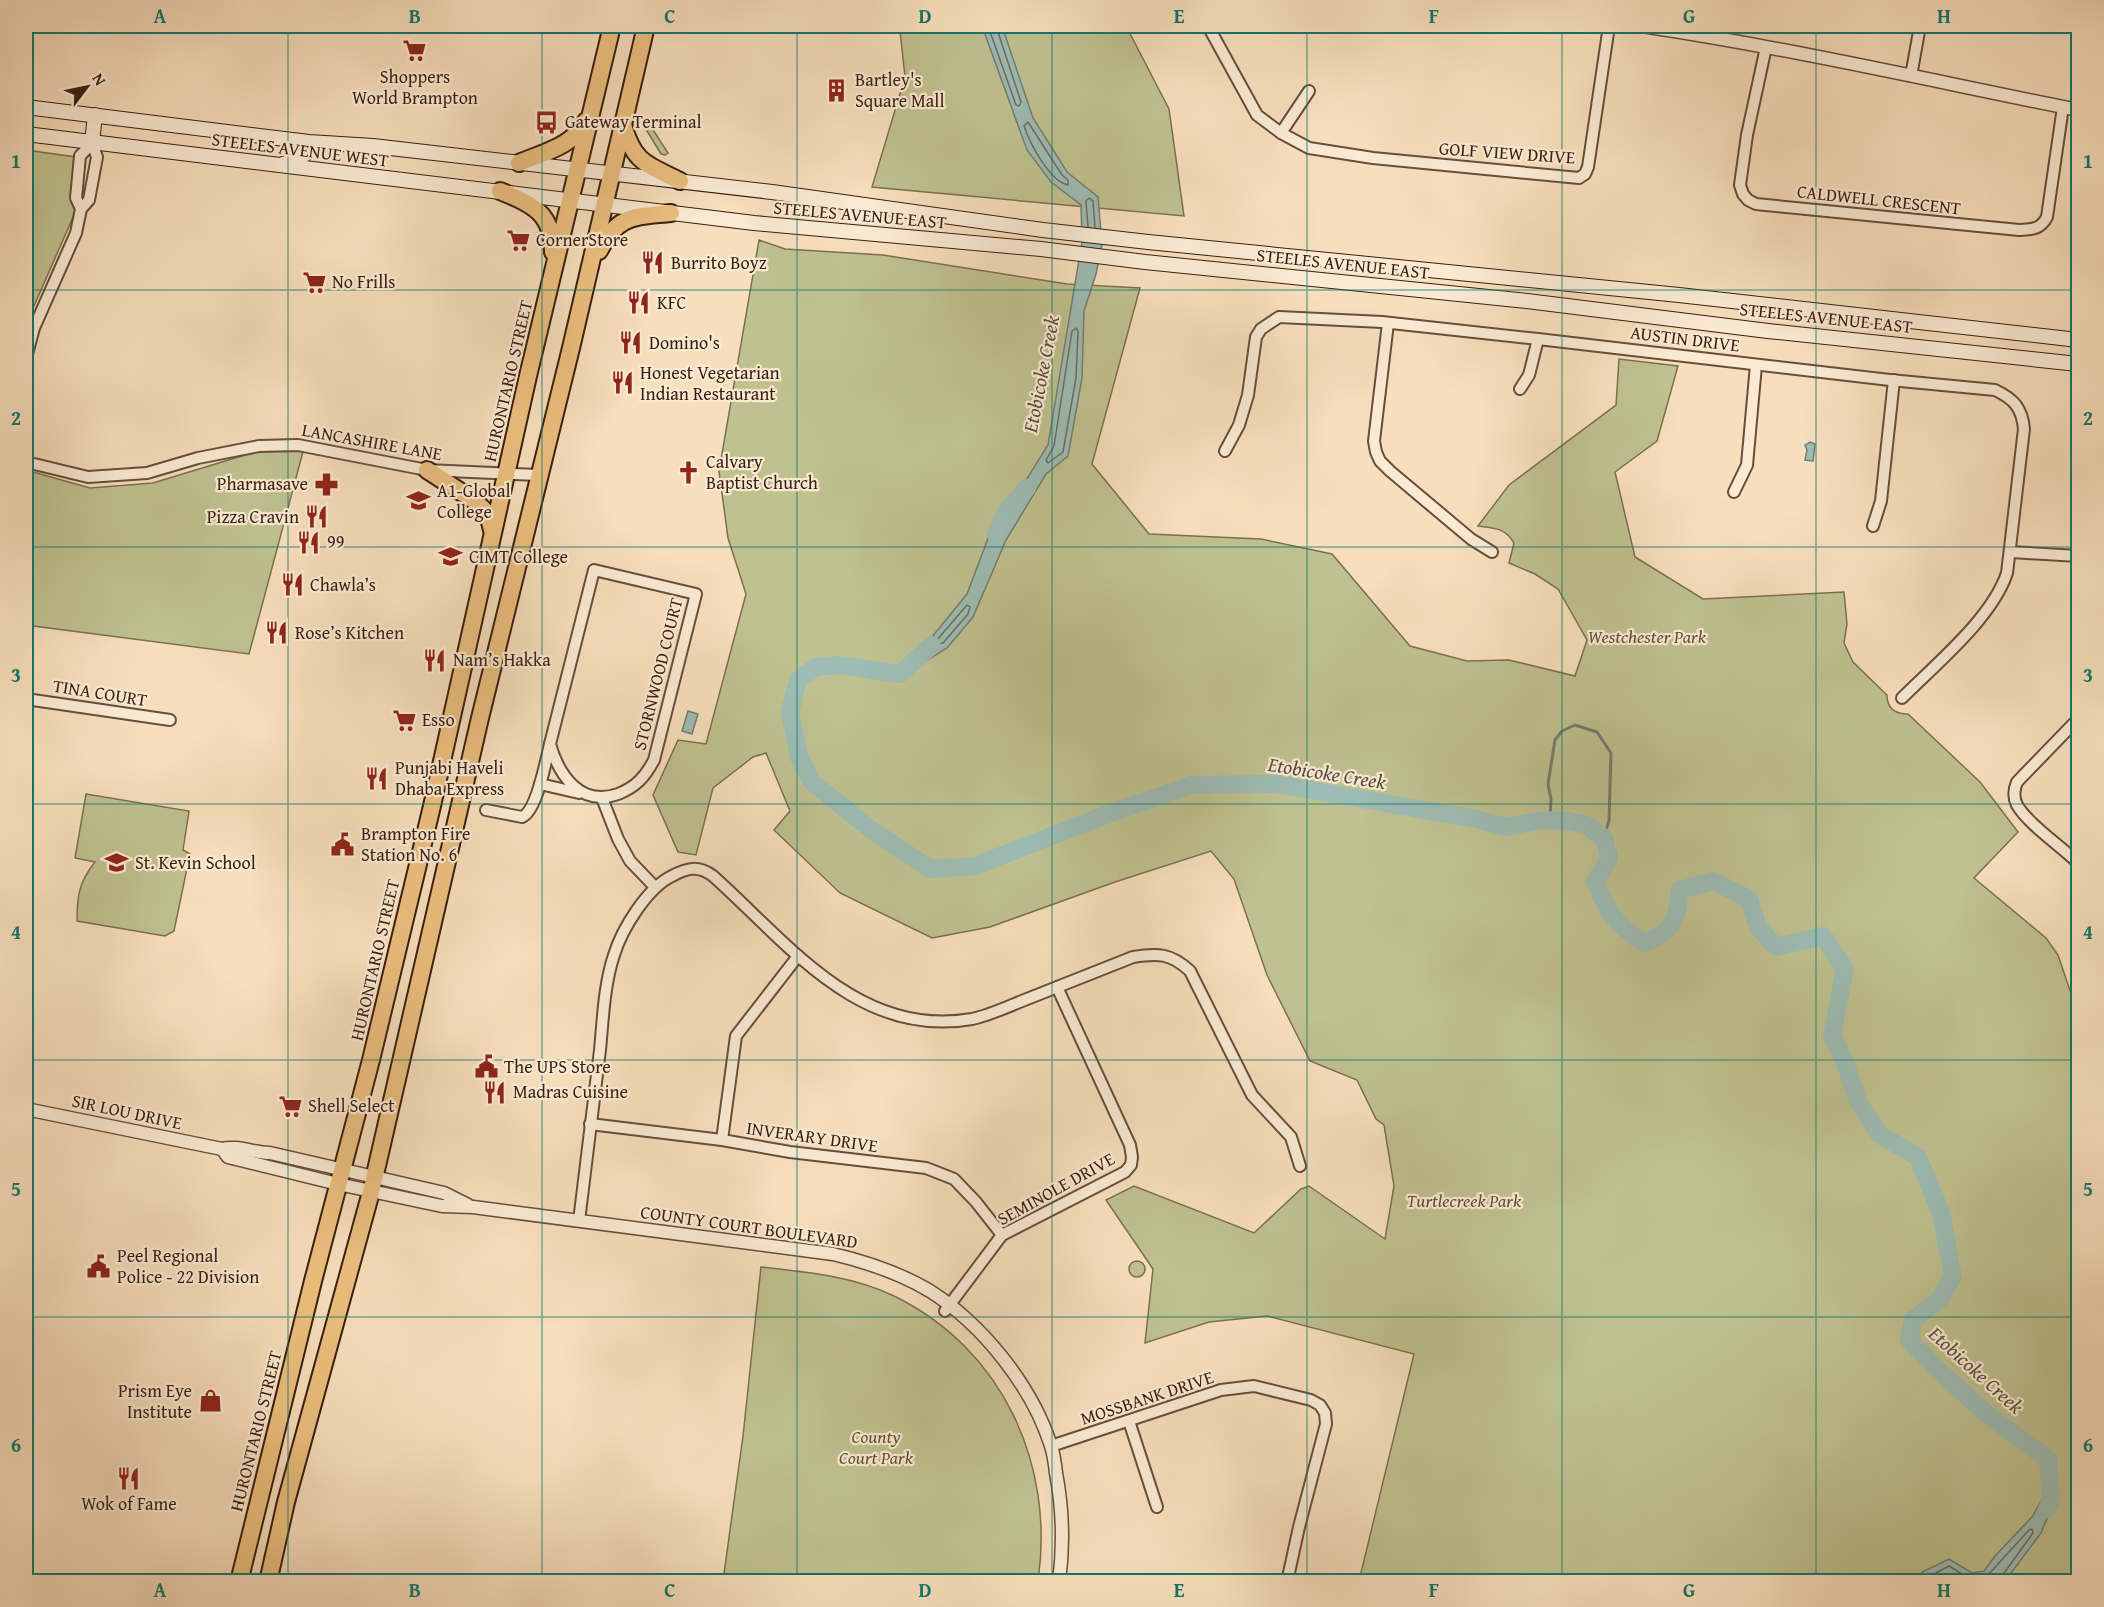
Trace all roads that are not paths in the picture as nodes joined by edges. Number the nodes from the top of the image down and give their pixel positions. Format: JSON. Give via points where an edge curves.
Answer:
{"nodes":[{"id":1,"x":612,"y":26,"type":"edge"},
{"id":2,"x":645,"y":26,"type":"edge"},
{"id":3,"x":1208,"y":26,"type":"edge"},
{"id":4,"x":1609,"y":26,"type":"edge"},
{"id":5,"x":1642,"y":26,"type":"edge"},
{"id":6,"x":1920,"y":26,"type":"edge"},
{"id":7,"x":1766,"y":47,"type":"junction"},
{"id":8,"x":1911,"y":76,"type":"junction"},
{"id":9,"x":1309,"y":91,"type":"dead end"},
{"id":10,"x":26,"y":107,"type":"edge"},
{"id":11,"x":2063,"y":107,"type":"junction"},
{"id":12,"x":2079,"y":110,"type":"edge"},
{"id":13,"x":590,"y":112,"type":"junction"},
{"id":14,"x":95,"y":116,"type":"junction"},
{"id":15,"x":622,"y":124,"type":"junction"},
{"id":16,"x":1281,"y":132,"type":"junction"},
{"id":17,"x":26,"y":134,"type":"edge"},
{"id":18,"x":92,"y":143,"type":"junction"},
{"id":19,"x":319,"y":143,"type":"junction"},
{"id":20,"x":519,"y":163,"type":"junction"},
{"id":21,"x":279,"y":166,"type":"junction"},
{"id":22,"x":578,"y":170,"type":"junction"},
{"id":23,"x":611,"y":174,"type":"junction"},
{"id":24,"x":680,"y":181,"type":"junction"},
{"id":25,"x":500,"y":191,"type":"junction"},
{"id":26,"x":570,"y":200,"type":"junction"},
{"id":27,"x":604,"y":204,"type":"junction"},
{"id":28,"x":81,"y":209,"type":"junction"},
{"id":29,"x":671,"y":213,"type":"junction"},
{"id":30,"x":553,"y":271,"type":"junction"},
{"id":31,"x":588,"y":273,"type":"junction"},
{"id":32,"x":1388,"y":324,"type":"junction"},
{"id":33,"x":1538,"y":339,"type":"junction"},
{"id":34,"x":2079,"y":340,"type":"edge"},
{"id":35,"x":26,"y":358,"type":"edge"},
{"id":36,"x":2079,"y":364,"type":"edge"},
{"id":37,"x":1756,"y":365,"type":"junction"},
{"id":38,"x":1894,"y":380,"type":"junction"},
{"id":39,"x":1520,"y":389,"type":"dead end"},
{"id":40,"x":1225,"y":451,"type":"dead end"},
{"id":41,"x":26,"y":462,"type":"edge"},
{"id":42,"x":427,"y":470,"type":"junction"},
{"id":43,"x":506,"y":475,"type":"junction"},
{"id":44,"x":538,"y":475,"type":"junction"},
{"id":45,"x":1734,"y":492,"type":"dead end"},
{"id":46,"x":1873,"y":526,"type":"dead end"},
{"id":47,"x":492,"y":534,"type":"junction"},
{"id":48,"x":1492,"y":552,"type":"dead end"},
{"id":49,"x":2011,"y":552,"type":"junction"},
{"id":50,"x":2079,"y":556,"type":"edge"},
{"id":51,"x":1902,"y":698,"type":"dead end"},
{"id":52,"x":26,"y":699,"type":"edge"},
{"id":53,"x":2079,"y":719,"type":"edge"},
{"id":54,"x":170,"y":720,"type":"dead end"},
{"id":55,"x":550,"y":744,"type":"junction"},
{"id":56,"x":540,"y":784,"type":"junction"},
{"id":57,"x":588,"y":795,"type":"junction"},
{"id":58,"x":602,"y":798,"type":"junction"},
{"id":59,"x":486,"y":810,"type":"dead end"},
{"id":60,"x":2079,"y":863,"type":"edge"},
{"id":61,"x":655,"y":887,"type":"junction"},
{"id":62,"x":798,"y":956,"type":"junction"},
{"id":63,"x":1057,"y":987,"type":"junction"},
{"id":64,"x":26,"y":1109,"type":"edge"},
{"id":65,"x":590,"y":1124,"type":"junction"},
{"id":66,"x":722,"y":1140,"type":"junction"},
{"id":67,"x":1300,"y":1166,"type":"dead end"},
{"id":68,"x":340,"y":1177,"type":"junction"},
{"id":69,"x":372,"y":1184,"type":"junction"},
{"id":70,"x":579,"y":1221,"type":"junction"},
{"id":71,"x":1002,"y":1235,"type":"junction"},
{"id":72,"x":948,"y":1308,"type":"junction"},
{"id":73,"x":1129,"y":1421,"type":"junction"},
{"id":74,"x":1052,"y":1446,"type":"junction"},
{"id":75,"x":1157,"y":1508,"type":"dead end"},
{"id":76,"x":256,"y":1514,"type":"junction"},
{"id":77,"x":282,"y":1519,"type":"junction"},
{"id":78,"x":252,"y":1530,"type":"junction"},
{"id":79,"x":278,"y":1536,"type":"junction"},
{"id":80,"x":239,"y":1581,"type":"edge"},
{"id":81,"x":268,"y":1581,"type":"edge"},
{"id":82,"x":1059,"y":1581,"type":"edge"},
{"id":83,"x":1287,"y":1581,"type":"edge"}],
"edges":[{"from":1,"to":13,"type":"main road","name":"HURONTARIO STREET"},
{"from":2,"to":15,"type":"main road"},
{"from":3,"to":16,"type":"street","name":"GOLF VIEW DRIVE","via":[[1257,115]]},
{"from":4,"to":16,"type":"street","name":"GOLF VIEW DRIVE","via":[[1588,167],[1579,178],[1373,158],[1309,148]]},
{"from":5,"to":7,"type":"street"},
{"from":6,"to":8,"type":"street"},
{"from":7,"to":8,"type":"street"},
{"from":7,"to":11,"type":"street","name":"CALDWELL CRESCENT","via":[[1740,185],[1743,194],[1756,204],[2036,229],[2047,217]]},
{"from":8,"to":11,"type":"street"},
{"from":9,"to":16,"type":"street"},
{"from":10,"to":14,"type":"main road","name":"STEELES AVENUE WEST"},
{"from":11,"to":12,"type":"street"},
{"from":13,"to":20,"type":"main road","via":[[582,129],[563,145]]},
{"from":13,"to":22,"type":"main road","name":"HURONTARIO STREET"},
{"from":14,"to":18,"type":"main road"},
{"from":14,"to":19,"type":"main road","name":"STEELES AVENUE WEST"},
{"from":15,"to":23,"type":"main road"},
{"from":15,"to":24,"type":"main road","via":[[628,143],[643,162]]},
{"from":17,"to":18,"type":"main road","name":"STEELES AVENUE WEST"},
{"from":18,"to":21,"type":"main road","name":"STEELES AVENUE WEST"},
{"from":18,"to":28,"type":"street","via":[[97,157],[89,200]]},
{"from":18,"to":28,"type":"street","via":[[80,156],[76,198]]},
{"from":19,"to":20,"type":"main road","name":"STEELES AVENUE WEST"},
{"from":19,"to":21,"type":"main road","via":[[299,159]]},
{"from":20,"to":22,"type":"main road","name":"STEELES AVENUE WEST"},
{"from":21,"to":25,"type":"main road","name":"STEELES AVENUE WEST"},
{"from":22,"to":23,"type":"main road","name":"STEELES AVENUE WEST"},
{"from":22,"to":26,"type":"main road","name":"HURONTARIO STREET"},
{"from":23,"to":24,"type":"main road","name":"STEELES AVENUE EAST"},
{"from":23,"to":27,"type":"main road"},
{"from":24,"to":34,"type":"main road","name":"STEELES AVENUE EAST","via":[[1148,242],[1691,296]]},
{"from":25,"to":26,"type":"main road","name":"STEELES AVENUE WEST"},
{"from":25,"to":30,"type":"main road","via":[[527,202],[547,221],[553,242]]},
{"from":26,"to":27,"type":"main road","name":"STEELES AVENUE WEST"},
{"from":26,"to":30,"type":"main road","name":"HURONTARIO STREET"},
{"from":27,"to":29,"type":"main road","name":"STEELES AVENUE EAST"},
{"from":27,"to":31,"type":"main road"},
{"from":28,"to":35,"type":"street","via":[[76,233],[34,328]]},
{"from":29,"to":31,"type":"main road","via":[[626,220],[616,226]]},
{"from":29,"to":36,"type":"main road","name":"STEELES AVENUE EAST","via":[[1527,301]]},
{"from":30,"to":43,"type":"main road","name":"HURONTARIO STREET"},
{"from":31,"to":44,"type":"main road"},
{"from":32,"to":33,"type":"street","name":"AUSTIN DRIVE"},
{"from":32,"to":40,"type":"street","name":"AUSTIN DRIVE","via":[[1293,316],[1269,323],[1256,337],[1248,396]]},
{"from":32,"to":48,"type":"street","via":[[1375,430],[1380,461]]},
{"from":33,"to":37,"type":"street","name":"AUSTIN DRIVE"},
{"from":33,"to":39,"type":"street","via":[[1529,375]]},
{"from":37,"to":38,"type":"street","name":"AUSTIN DRIVE"},
{"from":37,"to":45,"type":"street","via":[[1747,465]]},
{"from":38,"to":46,"type":"street","via":[[1881,501]]},
{"from":38,"to":49,"type":"street","name":"AUSTIN DRIVE","via":[[1995,390],[2019,408],[2024,429]]},
{"from":41,"to":42,"type":"street","name":"LANCASHIRE LANE","via":[[88,477],[147,473],[259,446],[298,445]]},
{"from":42,"to":43,"type":"street","name":"LANCASHIRE LANE"},
{"from":42,"to":47,"type":"main road","via":[[489,514]]},
{"from":43,"to":44,"type":"street","name":"LANCASHIRE LANE"},
{"from":43,"to":47,"type":"main road","name":"HURONTARIO STREET"},
{"from":44,"to":69,"type":"main road"},
{"from":47,"to":68,"type":"main road","name":"HURONTARIO STREET","via":[[429,817]]},
{"from":49,"to":50,"type":"street"},
{"from":49,"to":51,"type":"street","name":"AUSTIN DRIVE","via":[[2004,582],[1994,602]]},
{"from":52,"to":54,"type":"street","name":"TINA COURT"},
{"from":53,"to":60,"type":"street","via":[[2017,782],[2014,792],[2026,816]]},
{"from":55,"to":56,"type":"street","name":"STORNWOOD COURT"},
{"from":55,"to":57,"type":"street","via":[[566,779]]},
{"from":55,"to":58,"type":"street","name":"STORNWOOD COURT","via":[[594,570],[696,594],[654,760],[636,785]]},
{"from":56,"to":57,"type":"street"},
{"from":56,"to":59,"type":"street","name":"STORNWOOD COURT","via":[[526,816]]},
{"from":57,"to":58,"type":"street"},
{"from":58,"to":61,"type":"street","via":[[630,861]]},
{"from":61,"to":62,"type":"street","via":[[683,870],[705,870]]},
{"from":61,"to":65,"type":"street","via":[[630,921],[614,955]]},
{"from":62,"to":63,"type":"street","via":[[849,995],[888,1014],[915,1021],[973,1019]]},
{"from":62,"to":66,"type":"street","via":[[736,1036]]},
{"from":63,"to":67,"type":"street","via":[[1133,957],[1164,955],[1180,961],[1190,971],[1252,1095],[1291,1137]]},
{"from":63,"to":71,"type":"street","name":"SEMINOLE DRIVE","via":[[1130,1145],[1131,1165],[1116,1178]]},
{"from":64,"to":68,"type":"street","name":"SIR LOU DRIVE","via":[[222,1149],[232,1146],[270,1153]]},
{"from":65,"to":66,"type":"street","name":"INVERARY DRIVE"},
{"from":65,"to":70,"type":"street"},
{"from":66,"to":71,"type":"street","name":"INVERARY DRIVE","via":[[926,1168],[954,1179]]},
{"from":68,"to":69,"type":"street","name":"SIR LOU DRIVE"},
{"from":68,"to":76,"type":"main road","name":"HURONTARIO STREET"},
{"from":69,"to":70,"type":"street","name":"COUNTY COURT BOULEVARD","via":[[442,1206]]},
{"from":69,"to":77,"type":"main road"},
{"from":70,"to":72,"type":"street","name":"COUNTY COURT BOULEVARD","via":[[833,1254],[902,1277],[929,1291]]},
{"from":71,"to":72,"type":"street","name":"SEMINOLE DRIVE"},
{"from":72,"to":74,"type":"street","name":"COUNTY COURT BOULEVARD","via":[[982,1334],[1003,1358],[1033,1405]]},
{"from":73,"to":74,"type":"street","name":"MOSSBANK DRIVE"},
{"from":73,"to":75,"type":"street"},
{"from":73,"to":83,"type":"street","name":"MOSSBANK DRIVE","via":[[1221,1390],[1254,1386],[1320,1405],[1326,1424]]},
{"from":74,"to":82,"type":"street","name":"COUNTY COURT BOULEVARD","via":[[1062,1506]]},
{"from":76,"to":77,"type":"main road"},
{"from":76,"to":78,"type":"main road","name":"HURONTARIO STREET"},
{"from":77,"to":79,"type":"main road"},
{"from":78,"to":79,"type":"main road"},
{"from":78,"to":80,"type":"main road","name":"HURONTARIO STREET"},
{"from":79,"to":81,"type":"main road"}]}
